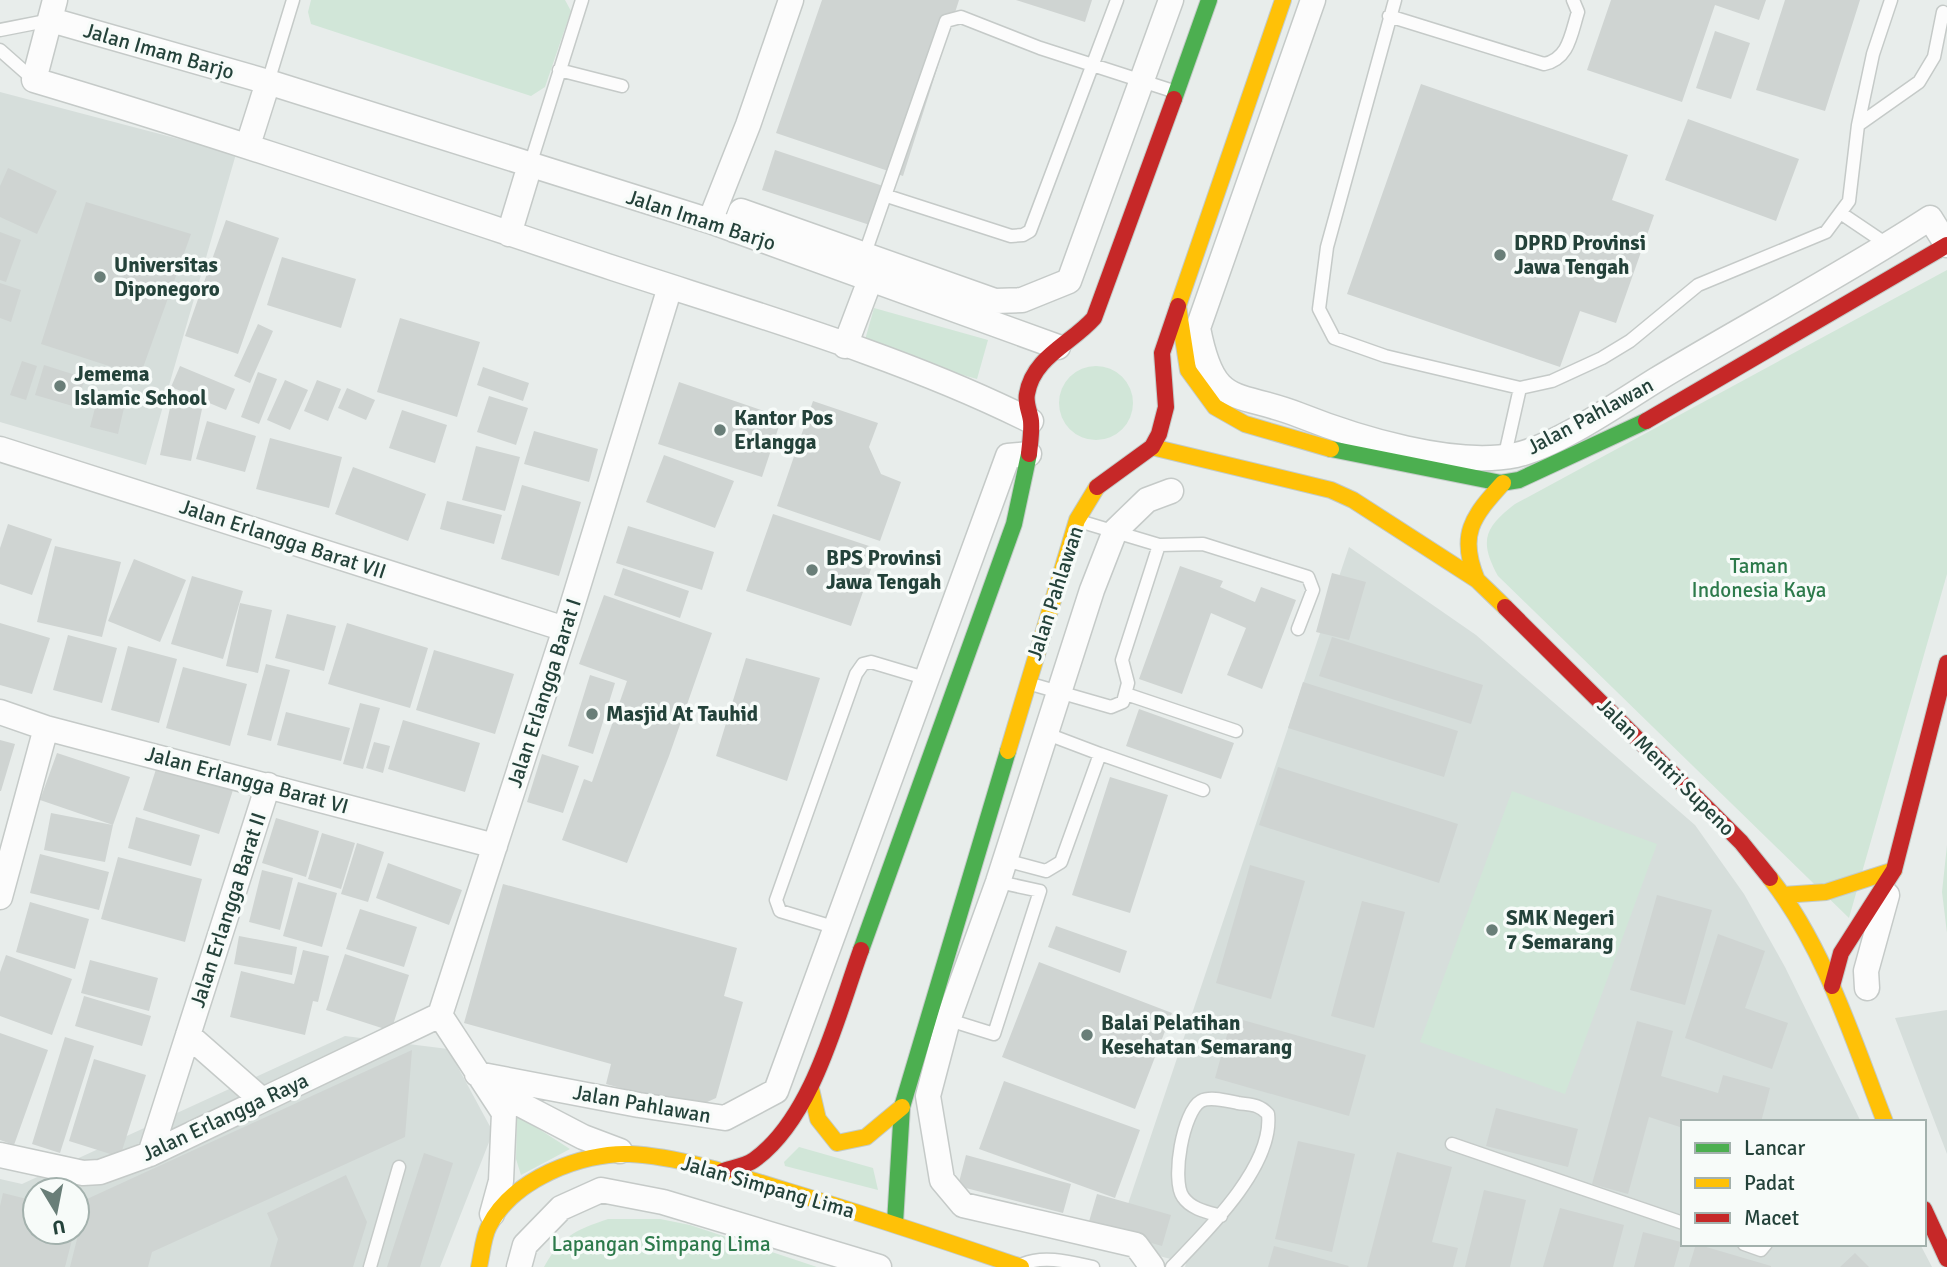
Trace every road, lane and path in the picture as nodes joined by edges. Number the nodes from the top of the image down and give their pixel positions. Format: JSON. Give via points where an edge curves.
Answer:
{"nodes":[{"id":1,"x":293,"y":0,"type":"edge"},
{"id":2,"x":791,"y":0,"type":"edge"},
{"id":3,"x":1117,"y":0,"type":"edge"},
{"id":4,"x":1171,"y":0,"type":"edge"},
{"id":5,"x":1209,"y":0,"type":"edge"},
{"id":6,"x":1283,"y":0,"type":"edge"},
{"id":7,"x":1313,"y":0,"type":"edge"},
{"id":8,"x":1395,"y":0,"type":"edge"},
{"id":9,"x":1573,"y":0,"type":"edge"},
{"id":10,"x":1891,"y":0,"type":"edge"},
{"id":11,"x":579,"y":2,"type":"edge"},
{"id":12,"x":53,"y":10,"type":"edge"},
{"id":13,"x":1943,"y":12,"type":"dead end"},
{"id":14,"x":1390,"y":16,"type":"junction"},
{"id":15,"x":0,"y":30,"type":"edge"},
{"id":16,"x":0,"y":50,"type":"edge"},
{"id":17,"x":1093,"y":64,"type":"junction"},
{"id":18,"x":559,"y":70,"type":"junction"},
{"id":19,"x":34,"y":80,"type":"junction"},
{"id":20,"x":1144,"y":81,"type":"junction"},
{"id":21,"x":268,"y":82,"type":"junction"},
{"id":22,"x":622,"y":86,"type":"dead end"},
{"id":23,"x":1177,"y":92,"type":"junction"},
{"id":24,"x":1858,"y":125,"type":"junction"},
{"id":25,"x":248,"y":145,"type":"junction"},
{"id":26,"x":530,"y":165,"type":"junction"},
{"id":27,"x":887,"y":196,"type":"junction"},
{"id":28,"x":1842,"y":214,"type":"junction"},
{"id":29,"x":710,"y":221,"type":"junction"},
{"id":30,"x":509,"y":234,"type":"junction"},
{"id":31,"x":1947,"y":245,"type":"edge"},
{"id":32,"x":1901,"y":254,"type":"junction"},
{"id":33,"x":864,"y":270,"type":"junction"},
{"id":34,"x":670,"y":287,"type":"junction"},
{"id":35,"x":1178,"y":306,"type":"junction"},
{"id":36,"x":845,"y":346,"type":"junction"},
{"id":37,"x":1058,"y":347,"type":"junction"},
{"id":38,"x":1520,"y":388,"type":"junction"},
{"id":39,"x":1031,"y":421,"type":"junction"},
{"id":40,"x":1152,"y":447,"type":"junction"},
{"id":41,"x":0,"y":449,"type":"edge"},
{"id":42,"x":1029,"y":454,"type":"junction"},
{"id":43,"x":1504,"y":455,"type":"junction"},
{"id":44,"x":1503,"y":483,"type":"junction"},
{"id":45,"x":1171,"y":491,"type":"dead end"},
{"id":46,"x":1077,"y":520,"type":"junction"},
{"id":47,"x":1115,"y":531,"type":"junction"},
{"id":48,"x":1159,"y":545,"type":"junction"},
{"id":49,"x":1477,"y":580,"type":"junction"},
{"id":50,"x":565,"y":629,"type":"junction"},
{"id":51,"x":1298,"y":629,"type":"dead end"},
{"id":52,"x":1947,"y":663,"type":"edge"},
{"id":53,"x":925,"y":678,"type":"junction"},
{"id":54,"x":1947,"y":682,"type":"edge"},
{"id":55,"x":1027,"y":683,"type":"junction"},
{"id":56,"x":956,"y":685,"type":"junction"},
{"id":57,"x":1058,"y":692,"type":"junction"},
{"id":58,"x":1126,"y":694,"type":"junction"},
{"id":59,"x":0,"y":712,"type":"edge"},
{"id":60,"x":1015,"y":722,"type":"junction"},
{"id":61,"x":46,"y":728,"type":"junction"},
{"id":62,"x":1236,"y":731,"type":"dead end"},
{"id":63,"x":1044,"y":733,"type":"junction"},
{"id":64,"x":1100,"y":754,"type":"junction"},
{"id":65,"x":268,"y":785,"type":"junction"},
{"id":66,"x":1203,"y":790,"type":"dead end"},
{"id":67,"x":495,"y":846,"type":"junction"},
{"id":68,"x":977,"y":853,"type":"junction"},
{"id":69,"x":1894,"y":870,"type":"junction"},
{"id":70,"x":1001,"y":871,"type":"junction"},
{"id":71,"x":971,"y":874,"type":"junction"},
{"id":72,"x":1783,"y":895,"type":"junction"},
{"id":73,"x":0,"y":897,"type":"edge"},
{"id":74,"x":836,"y":928,"type":"junction"},
{"id":75,"x":866,"y":935,"type":"junction"},
{"id":76,"x":1832,"y":986,"type":"junction"},
{"id":77,"x":1867,"y":988,"type":"dead end"},
{"id":78,"x":440,"y":1015,"type":"junction"},
{"id":79,"x":939,"y":1017,"type":"junction"},
{"id":80,"x":188,"y":1035,"type":"junction"},
{"id":81,"x":483,"y":1081,"type":"junction"},
{"id":82,"x":811,"y":1089,"type":"junction"},
{"id":83,"x":262,"y":1100,"type":"junction"},
{"id":84,"x":902,"y":1107,"type":"junction"},
{"id":85,"x":1884,"y":1120,"type":"edge"},
{"id":86,"x":1452,"y":1144,"type":"dead end"},
{"id":87,"x":150,"y":1154,"type":"junction"},
{"id":88,"x":629,"y":1154,"type":"junction"},
{"id":89,"x":0,"y":1155,"type":"edge"},
{"id":90,"x":399,"y":1167,"type":"dead end"},
{"id":91,"x":723,"y":1171,"type":"junction"},
{"id":92,"x":1926,"y":1213,"type":"edge"},
{"id":93,"x":1221,"y":1216,"type":"junction"},
{"id":94,"x":1681,"y":1222,"type":"edge"},
{"id":95,"x":895,"y":1223,"type":"junction"},
{"id":96,"x":489,"y":1226,"type":"junction"},
{"id":97,"x":1947,"y":1259,"type":"edge"},
{"id":98,"x":1020,"y":1266,"type":"edge"},
{"id":99,"x":370,"y":1267,"type":"edge"},
{"id":100,"x":479,"y":1267,"type":"edge"},
{"id":101,"x":519,"y":1267,"type":"edge"},
{"id":102,"x":879,"y":1267,"type":"edge"},
{"id":103,"x":1093,"y":1267,"type":"edge"},
{"id":104,"x":1152,"y":1267,"type":"edge"},
{"id":105,"x":1172,"y":1267,"type":"edge"}],
"edges":[{"from":1,"to":21,"type":"lane"},
{"from":2,"to":29,"type":"street"},
{"from":3,"to":17,"type":"lane"},
{"from":4,"to":20,"type":"street"},
{"from":5,"to":23,"type":"main road"},
{"from":6,"to":35,"type":"main road"},
{"from":7,"to":43,"type":"street","name":"Jalan Pahlawan","via":[[1198,328],[1204,360],[1219,387],[1339,432],[1405,449],[1457,456]]},
{"from":8,"to":14,"type":"lane"},
{"from":9,"to":14,"type":"lane","via":[[1578,12],[1564,55],[1544,64]]},
{"from":10,"to":24,"type":"lane","via":[[1873,54]]},
{"from":11,"to":18,"type":"lane"},
{"from":12,"to":15,"type":"lane"},
{"from":12,"to":19,"type":"street"},
{"from":12,"to":21,"type":"street","name":"Jalan Imam Barjo"},
{"from":13,"to":24,"type":"lane","via":[[1934,57],[1919,82]]},
{"from":14,"to":38,"type":"lane","via":[[1327,247],[1319,309],[1334,338],[1385,356]]},
{"from":16,"to":19,"type":"lane"},
{"from":17,"to":20,"type":"lane"},
{"from":17,"to":27,"type":"lane","via":[[1035,224],[1023,235],[1011,236]]},
{"from":17,"to":27,"type":"lane","via":[[961,17],[946,21]]},
{"from":18,"to":22,"type":"lane"},
{"from":18,"to":26,"type":"lane"},
{"from":19,"to":25,"type":"street"},
{"from":20,"to":23,"type":"lane"},
{"from":20,"to":33,"type":"street","via":[[1069,281],[1022,300],[995,301]]},
{"from":21,"to":25,"type":"street"},
{"from":21,"to":26,"type":"street","name":"Jalan Imam Barjo"},
{"from":23,"to":37,"type":"main road","via":[[1094,318],[1079,335]]},
{"from":24,"to":28,"type":"lane","via":[[1849,201]]},
{"from":25,"to":30,"type":"street"},
{"from":26,"to":29,"type":"street","name":"Jalan Imam Barjo"},
{"from":26,"to":30,"type":"street"},
{"from":27,"to":33,"type":"lane"},
{"from":28,"to":32,"type":"lane"},
{"from":28,"to":38,"type":"lane","via":[[1826,232],[1698,285],[1602,358],[1552,381]]},
{"from":29,"to":33,"type":"street","name":"Jalan Imam Barjo"},
{"from":30,"to":34,"type":"street"},
{"from":31,"to":32,"type":"street","name":"Jalan Pahlawan","via":[[1930,218]]},
{"from":32,"to":43,"type":"street","name":"Jalan Pahlawan","via":[[1539,446]]},
{"from":32,"to":44,"type":"main road","via":[[1640,425],[1533,475]]},
{"from":33,"to":36,"type":"street"},
{"from":33,"to":37,"type":"street","name":"Jalan Imam Barjo"},
{"from":34,"to":36,"type":"street"},
{"from":34,"to":50,"type":"street","name":"Jalan Erlangga Barat I"},
{"from":35,"to":40,"type":"main road","via":[[1162,353],[1164,422]]},
{"from":35,"to":44,"type":"main road","via":[[1188,370],[1215,407],[1245,424],[1305,444]]},
{"from":36,"to":39,"type":"street"},
{"from":37,"to":39,"type":"main road","via":[[1037,368],[1027,388]]},
{"from":38,"to":43,"type":"lane"},
{"from":39,"to":42,"type":"main road"},
{"from":40,"to":46,"type":"main road","name":"Jalan Pahlawan","via":[[1097,487]]},
{"from":40,"to":49,"type":"main road","name":"Jalan Mentri Supeno","via":[[1331,489]]},
{"from":41,"to":50,"type":"street","name":"Jalan Erlangga Barat VII"},
{"from":42,"to":53,"type":"street","name":"Jalan Pahlawan","via":[[1008,456]]},
{"from":42,"to":56,"type":"main road","via":[[1014,524]]},
{"from":43,"to":44,"type":"lane"},
{"from":44,"to":49,"type":"main road","via":[[1468,529],[1467,560]]},
{"from":45,"to":47,"type":"street","name":"Jalan Pahlawan","via":[[1147,500]]},
{"from":46,"to":47,"type":"lane"},
{"from":46,"to":55,"type":"main road","name":"Jalan Pahlawan"},
{"from":47,"to":48,"type":"lane"},
{"from":47,"to":57,"type":"street","name":"Jalan Pahlawan"},
{"from":48,"to":51,"type":"lane","via":[[1203,544],[1308,578],[1313,590]]},
{"from":48,"to":58,"type":"lane","via":[[1122,660]]},
{"from":49,"to":72,"type":"main road","name":"Jalan Mentri Supeno","via":[[1741,842]]},
{"from":50,"to":67,"type":"street","name":"Jalan Erlangga Barat I"},
{"from":52,"to":69,"type":"main road"},
{"from":53,"to":56,"type":"lane"},
{"from":53,"to":74,"type":"street","name":"Jalan Pahlawan"},
{"from":53,"to":74,"type":"lane","via":[[871,662],[856,674],[776,900],[780,911]]},
{"from":54,"to":77,"type":"street","via":[[1866,971]]},
{"from":55,"to":57,"type":"lane"},
{"from":55,"to":60,"type":"main road","name":"Jalan Pahlawan"},
{"from":56,"to":75,"type":"main road"},
{"from":57,"to":58,"type":"lane","via":[[1111,707],[1119,706]]},
{"from":57,"to":63,"type":"street","name":"Jalan Pahlawan"},
{"from":58,"to":62,"type":"lane"},
{"from":59,"to":61,"type":"street","name":"Jalan Erlangga Barat VI"},
{"from":60,"to":63,"type":"lane"},
{"from":60,"to":68,"type":"main road","name":"Jalan Pahlawan"},
{"from":61,"to":65,"type":"street","name":"Jalan Erlangga Barat VI"},
{"from":61,"to":73,"type":"street"},
{"from":63,"to":64,"type":"lane"},
{"from":63,"to":70,"type":"street","name":"Jalan Pahlawan"},
{"from":64,"to":66,"type":"lane"},
{"from":64,"to":70,"type":"lane","via":[[1061,862],[1046,870]]},
{"from":65,"to":67,"type":"street","name":"Jalan Erlangga Barat VI"},
{"from":65,"to":80,"type":"street","name":"Jalan Erlangga Barat II"},
{"from":67,"to":78,"type":"street","name":"Jalan Erlangga Barat I"},
{"from":68,"to":70,"type":"lane"},
{"from":68,"to":71,"type":"main road","name":"Jalan Pahlawan"},
{"from":69,"to":72,"type":"main road","via":[[1833,891]]},
{"from":69,"to":76,"type":"main road","via":[[1841,953]]},
{"from":70,"to":71,"type":"lane"},
{"from":70,"to":79,"type":"street","name":"Jalan Pahlawan"},
{"from":70,"to":79,"type":"lane","via":[[1040,891],[994,1034]]},
{"from":71,"to":79,"type":"main road","name":"Jalan Pahlawan"},
{"from":72,"to":76,"type":"main road","name":"Jalan Mentri Supeno"},
{"from":74,"to":75,"type":"lane"},
{"from":74,"to":81,"type":"street","name":"Jalan Pahlawan","via":[[776,1091],[725,1118]]},
{"from":75,"to":82,"type":"main road"},
{"from":76,"to":85,"type":"main road","name":"Jalan Mentri Supeno"},
{"from":78,"to":81,"type":"street"},
{"from":78,"to":83,"type":"street","name":"Jalan Erlangga Raya"},
{"from":79,"to":84,"type":"main road","name":"Jalan Pahlawan"},
{"from":79,"to":104,"type":"street","name":"Jalan Pahlawan","via":[[928,1096],[942,1180],[963,1205],[1136,1245]]},
{"from":80,"to":83,"type":"street","name":"Jalan Erlangga Barat II"},
{"from":80,"to":87,"type":"street","name":"Jalan Erlangga Barat II"},
{"from":81,"to":88,"type":"street","via":[[583,1136]]},
{"from":81,"to":96,"type":"street","via":[[504,1114],[501,1181]]},
{"from":82,"to":84,"type":"main road","via":[[814,1114],[822,1130],[837,1143],[852,1143],[874,1133]]},
{"from":82,"to":91,"type":"main road","via":[[788,1124],[753,1161]]},
{"from":83,"to":87,"type":"street","name":"Jalan Erlangga Raya"},
{"from":84,"to":95,"type":"main road","name":"Jalan Pahlawan"},
{"from":86,"to":94,"type":"lane"},
{"from":87,"to":89,"type":"street","name":"Jalan Erlangga Raya","via":[[100,1172],[83,1173]]},
{"from":88,"to":91,"type":"main road","name":"Jalan Simpang Lima"},
{"from":88,"to":96,"type":"main road","name":"Jalan Simpang Lima","via":[[583,1160],[540,1178],[514,1195]]},
{"from":90,"to":99,"type":"lane"},
{"from":91,"to":95,"type":"main road","name":"Jalan Simpang Lima"},
{"from":92,"to":97,"type":"main road"},
{"from":93,"to":93,"type":"lane","via":[[1250,1176],[1269,1123],[1261,1106],[1209,1099],[1189,1112],[1176,1178],[1181,1196],[1191,1206]]},
{"from":93,"to":105,"type":"lane"},
{"from":95,"to":98,"type":"main road","name":"Jalan Simpang Lima"},
{"from":96,"to":100,"type":"main road","name":"Jalan Simpang Lima"},
{"from":98,"to":103,"type":"lane","via":[[1033,1260]]},
{"from":101,"to":102,"type":"street","name":"Jalan Simpang Lima","via":[[525,1245],[561,1208],[601,1190],[663,1202]]}]}
